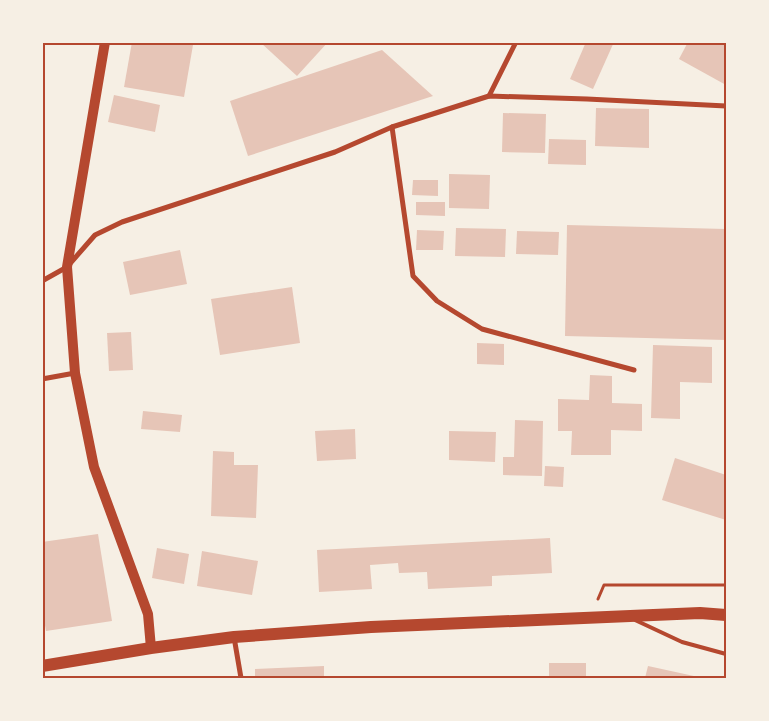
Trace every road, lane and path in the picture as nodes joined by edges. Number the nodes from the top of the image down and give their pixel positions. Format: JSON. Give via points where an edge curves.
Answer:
{"nodes":[{"id":1,"x":105,"y":42,"type":"edge"},
{"id":2,"x":516,"y":42,"type":"edge"},
{"id":3,"x":489,"y":96,"type":"junction"},
{"id":4,"x":726,"y":106,"type":"edge"},
{"id":5,"x":392,"y":128,"type":"junction"},
{"id":6,"x":67,"y":267,"type":"junction"},
{"id":7,"x":42,"y":281,"type":"edge"},
{"id":8,"x":634,"y":370,"type":"dead end"},
{"id":9,"x":75,"y":373,"type":"junction"},
{"id":10,"x":42,"y":379,"type":"edge"},
{"id":11,"x":726,"y":584,"type":"edge"},
{"id":12,"x":726,"y":615,"type":"edge"},
{"id":13,"x":626,"y":616,"type":"junction"},
{"id":14,"x":590,"y":618,"type":"junction"},
{"id":15,"x":234,"y":638,"type":"junction"},
{"id":16,"x":151,"y":648,"type":"junction"},
{"id":17,"x":726,"y":654,"type":"edge"},
{"id":18,"x":42,"y":666,"type":"edge"},
{"id":19,"x":241,"y":678,"type":"edge"}],
"edges":[{"from":1,"to":6,"type":"main road"},
{"from":2,"to":3,"type":"street"},
{"from":3,"to":4,"type":"street"},
{"from":3,"to":5,"type":"street"},
{"from":5,"to":6,"type":"street","via":[[335,152],[122,222],[95,235]]},
{"from":5,"to":8,"type":"street","via":[[414,276],[437,301],[482,329]]},
{"from":6,"to":7,"type":"street"},
{"from":6,"to":9,"type":"main road"},
{"from":9,"to":10,"type":"street"},
{"from":9,"to":16,"type":"main road","via":[[94,467],[148,614]]},
{"from":11,"to":14,"type":"path","via":[[604,585]]},
{"from":12,"to":13,"type":"main road"},
{"from":13,"to":14,"type":"main road"},
{"from":13,"to":17,"type":"lane","via":[[682,642]]},
{"from":14,"to":15,"type":"main road","via":[[372,627]]},
{"from":15,"to":16,"type":"main road"},
{"from":15,"to":19,"type":"street"},
{"from":16,"to":18,"type":"main road"}]}
